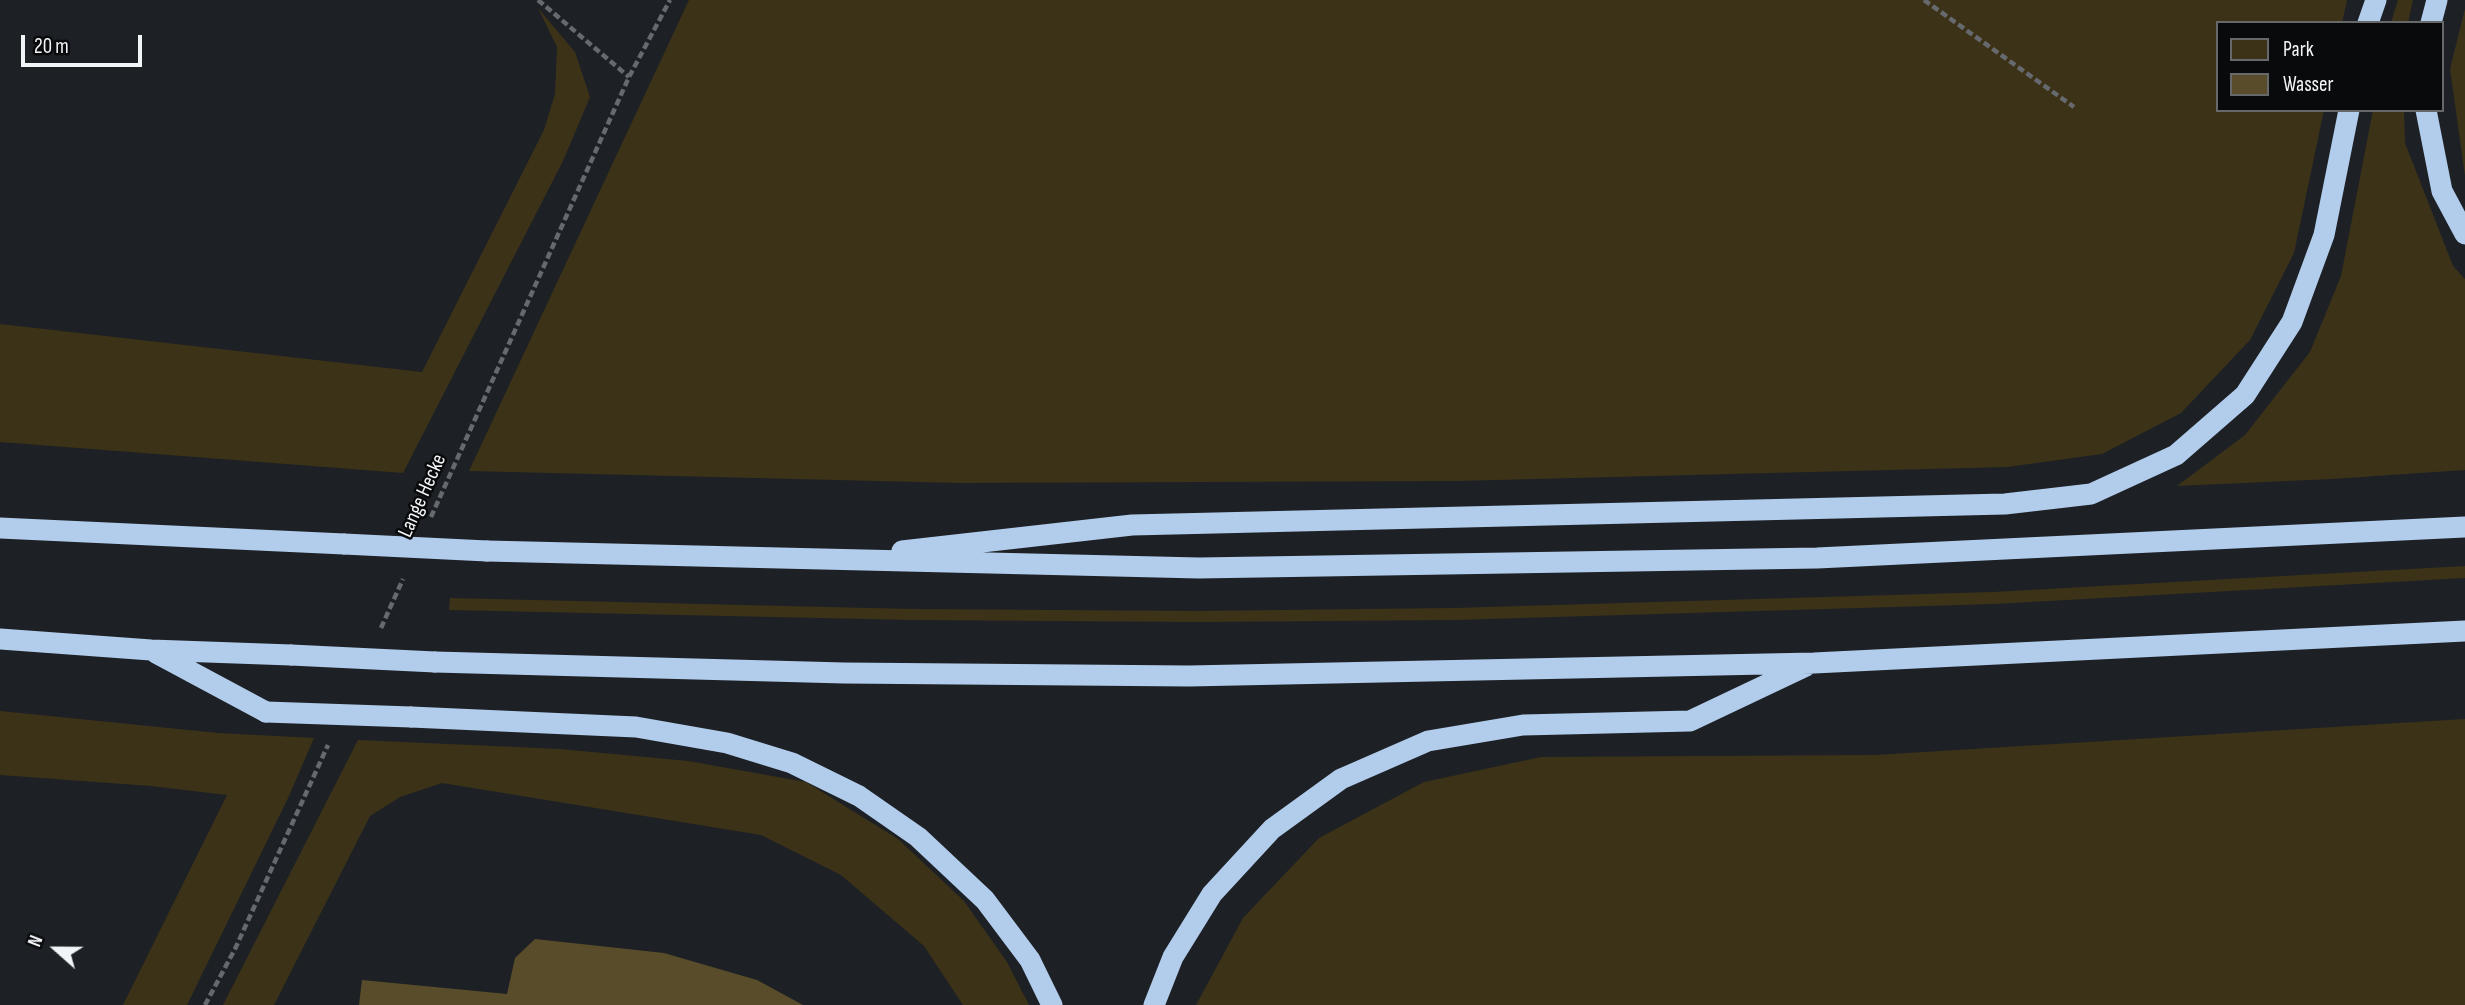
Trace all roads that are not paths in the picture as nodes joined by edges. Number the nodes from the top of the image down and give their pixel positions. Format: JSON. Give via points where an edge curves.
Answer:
{"nodes":[{"id":1,"x":2376,"y":0,"type":"edge"},
{"id":2,"x":2437,"y":0,"type":"edge"},
{"id":3,"x":2369,"y":21,"type":"edge"},
{"id":4,"x":2432,"y":21,"type":"edge"},
{"id":5,"x":2349,"y":112,"type":"edge"},
{"id":6,"x":2426,"y":112,"type":"edge"},
{"id":7,"x":2465,"y":234,"type":"edge"},
{"id":8,"x":2465,"y":527,"type":"edge"},
{"id":9,"x":0,"y":528,"type":"edge"},
{"id":10,"x":820,"y":560,"type":"junction"},
{"id":11,"x":2465,"y":631,"type":"edge"},
{"id":12,"x":0,"y":639,"type":"edge"},
{"id":13,"x":151,"y":650,"type":"junction"},
{"id":14,"x":1814,"y":663,"type":"junction"},
{"id":15,"x":1052,"y":1005,"type":"edge"},
{"id":16,"x":1154,"y":1005,"type":"edge"}],
"edges":[{"from":1,"to":3,"type":"highway"},
{"from":2,"to":4,"type":"highway"},
{"from":5,"to":10,"type":"highway","via":[[2324,235],[2292,322],[2245,395],[2176,455],[2091,494],[2005,504],[1132,524]]},
{"from":6,"to":7,"type":"highway","via":[[2442,191]]},
{"from":8,"to":10,"type":"highway","via":[[1804,558],[1199,568]]},
{"from":9,"to":10,"type":"highway","bridge":true,"via":[[486,551]]},
{"from":11,"to":14,"type":"highway"},
{"from":12,"to":13,"type":"highway"},
{"from":13,"to":14,"type":"highway","bridge":true,"via":[[844,673],[1175,676]]},
{"from":13,"to":15,"type":"highway","bridge":true,"via":[[266,712],[636,727],[727,743],[792,763],[859,796],[918,836],[985,900],[1030,960]]},
{"from":14,"to":16,"type":"highway","via":[[1690,720],[1523,725],[1428,741],[1341,779],[1272,829],[1212,894],[1173,957]]}]}
